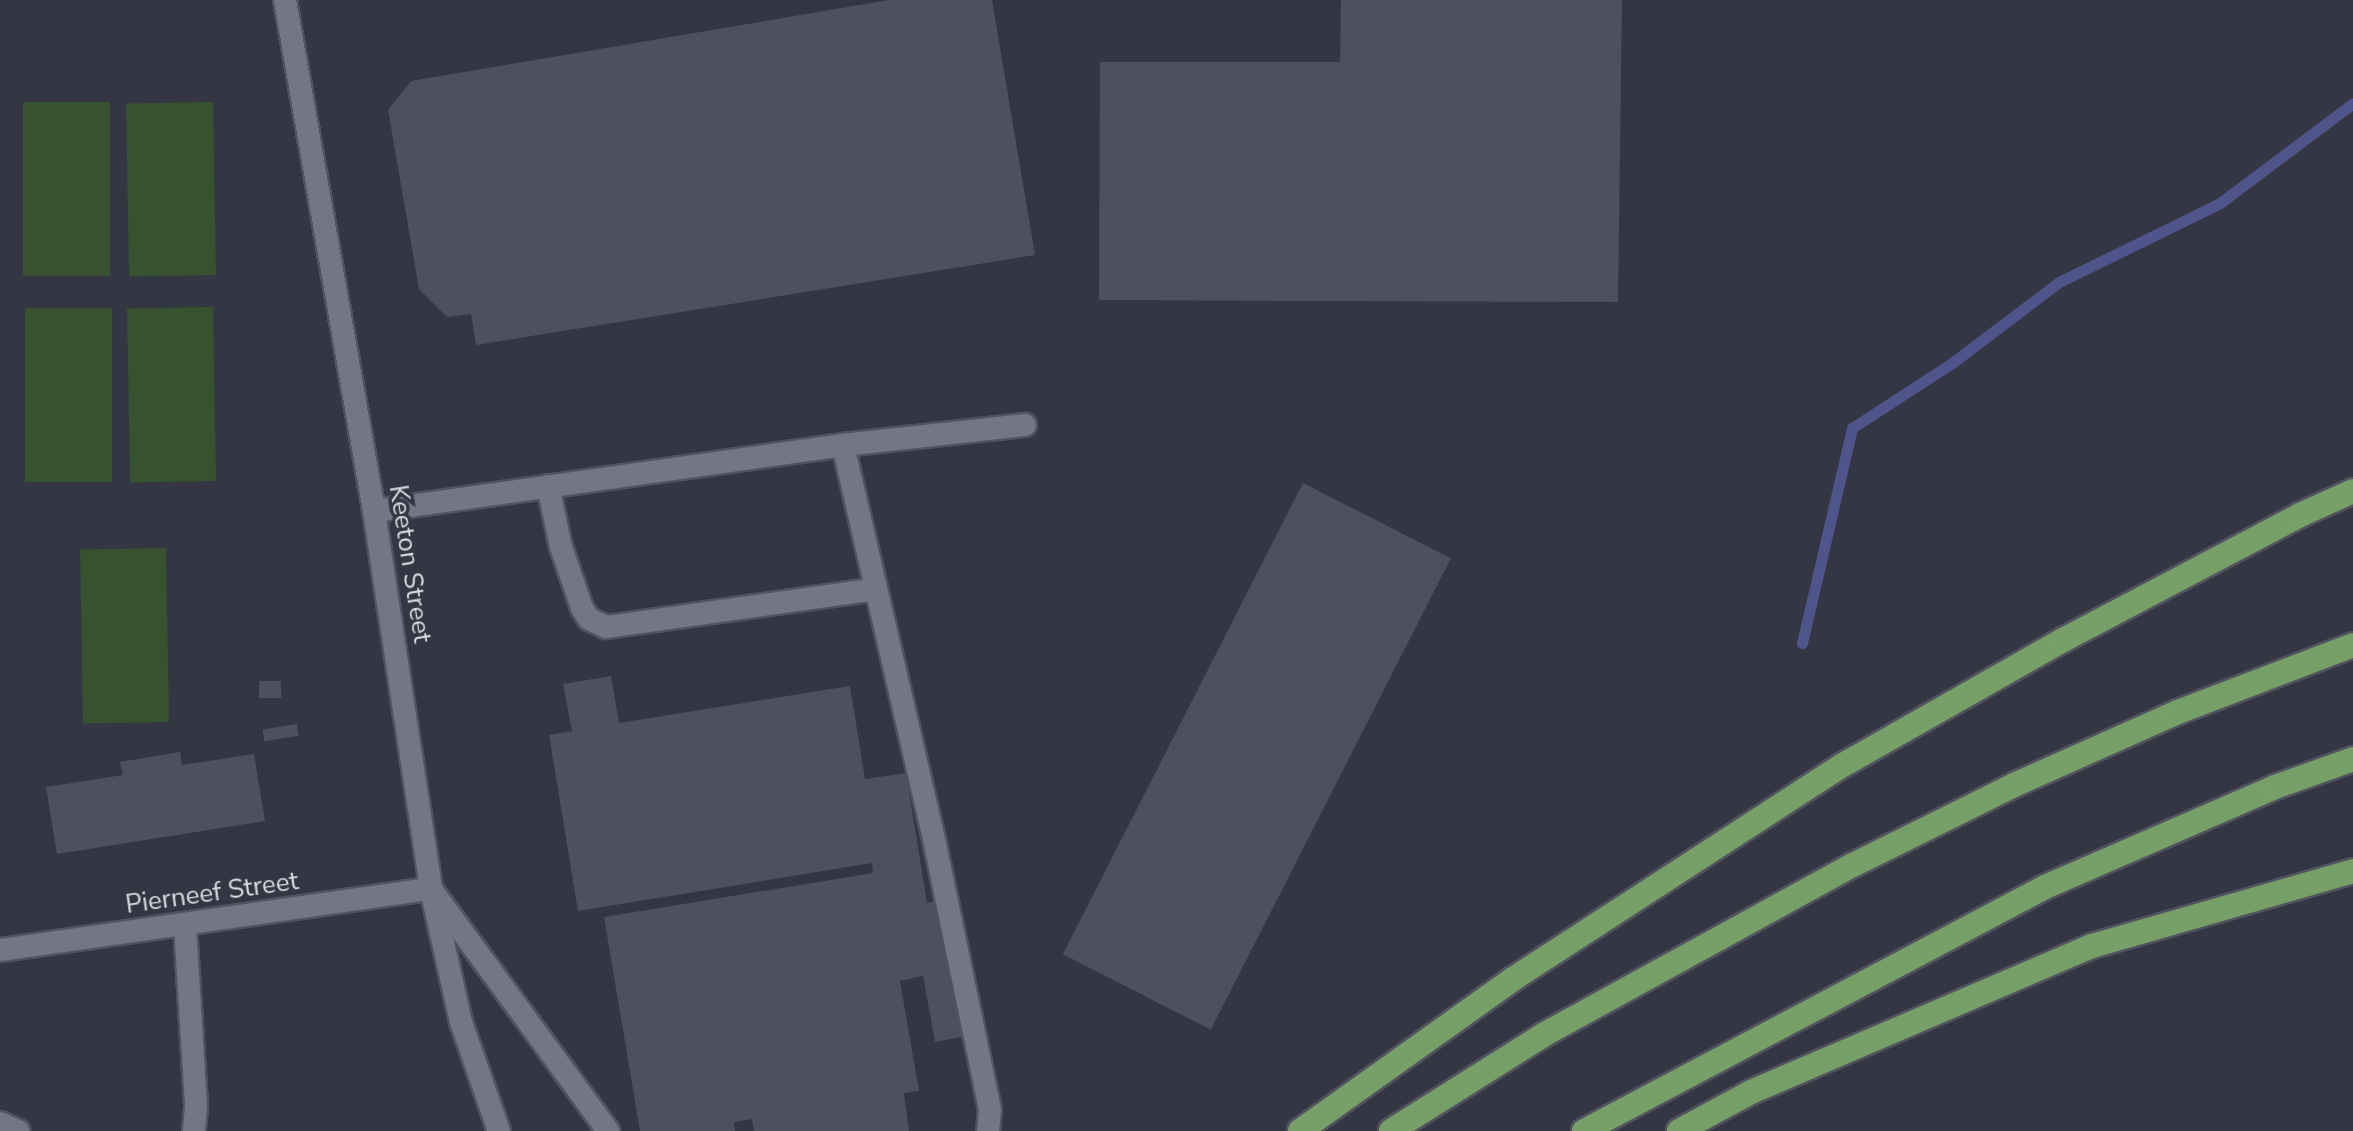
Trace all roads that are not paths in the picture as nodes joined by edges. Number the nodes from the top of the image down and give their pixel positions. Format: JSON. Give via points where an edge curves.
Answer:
{"nodes":[{"id":1,"x":285,"y":0,"type":"edge"},
{"id":2,"x":1025,"y":425,"type":"dead end"},
{"id":3,"x":843,"y":445,"type":"junction"},
{"id":4,"x":548,"y":486,"type":"junction"},
{"id":5,"x":2353,"y":491,"type":"edge"},
{"id":6,"x":374,"y":511,"type":"junction"},
{"id":7,"x":875,"y":589,"type":"junction"},
{"id":8,"x":2353,"y":645,"type":"edge"},
{"id":9,"x":2353,"y":759,"type":"edge"},
{"id":10,"x":2353,"y":871,"type":"edge"},
{"id":11,"x":431,"y":889,"type":"junction"},
{"id":12,"x":185,"y":925,"type":"junction"},
{"id":13,"x":0,"y":950,"type":"edge"},
{"id":14,"x":0,"y":1123,"type":"edge"},
{"id":15,"x":18,"y":1131,"type":"edge"},
{"id":16,"x":194,"y":1131,"type":"edge"},
{"id":17,"x":499,"y":1131,"type":"edge"},
{"id":18,"x":608,"y":1131,"type":"edge"},
{"id":19,"x":988,"y":1131,"type":"edge"},
{"id":20,"x":1300,"y":1131,"type":"edge"},
{"id":21,"x":1391,"y":1131,"type":"edge"},
{"id":22,"x":1584,"y":1131,"type":"edge"},
{"id":23,"x":1679,"y":1131,"type":"edge"}],
"edges":[{"from":1,"to":6,"type":"street","name":"Keeton Street"},
{"from":2,"to":3,"type":"street"},
{"from":3,"to":4,"type":"street"},
{"from":3,"to":7,"type":"street"},
{"from":4,"to":6,"type":"street"},
{"from":4,"to":7,"type":"street","via":[[582,608],[589,619],[606,627]]},
{"from":5,"to":20,"type":"highway","via":[[2065,639],[1843,765],[1513,979]]},
{"from":6,"to":11,"type":"street","name":"Keeton Street"},
{"from":7,"to":19,"type":"street","via":[[938,859],[990,1109]]},
{"from":8,"to":21,"type":"highway","via":[[2164,718],[1853,865],[1545,1034]]},
{"from":9,"to":22,"type":"highway","via":[[2275,787],[2045,887]]},
{"from":10,"to":23,"type":"highway","via":[[2092,946],[1765,1086]]},
{"from":11,"to":12,"type":"street","name":"Pierneef Street"},
{"from":11,"to":17,"type":"street","name":"Keeton Street","via":[[461,1022]]},
{"from":11,"to":18,"type":"street"},
{"from":12,"to":13,"type":"street","name":"Pierneef Street"},
{"from":12,"to":16,"type":"street"},
{"from":14,"to":15,"type":"street"}]}
